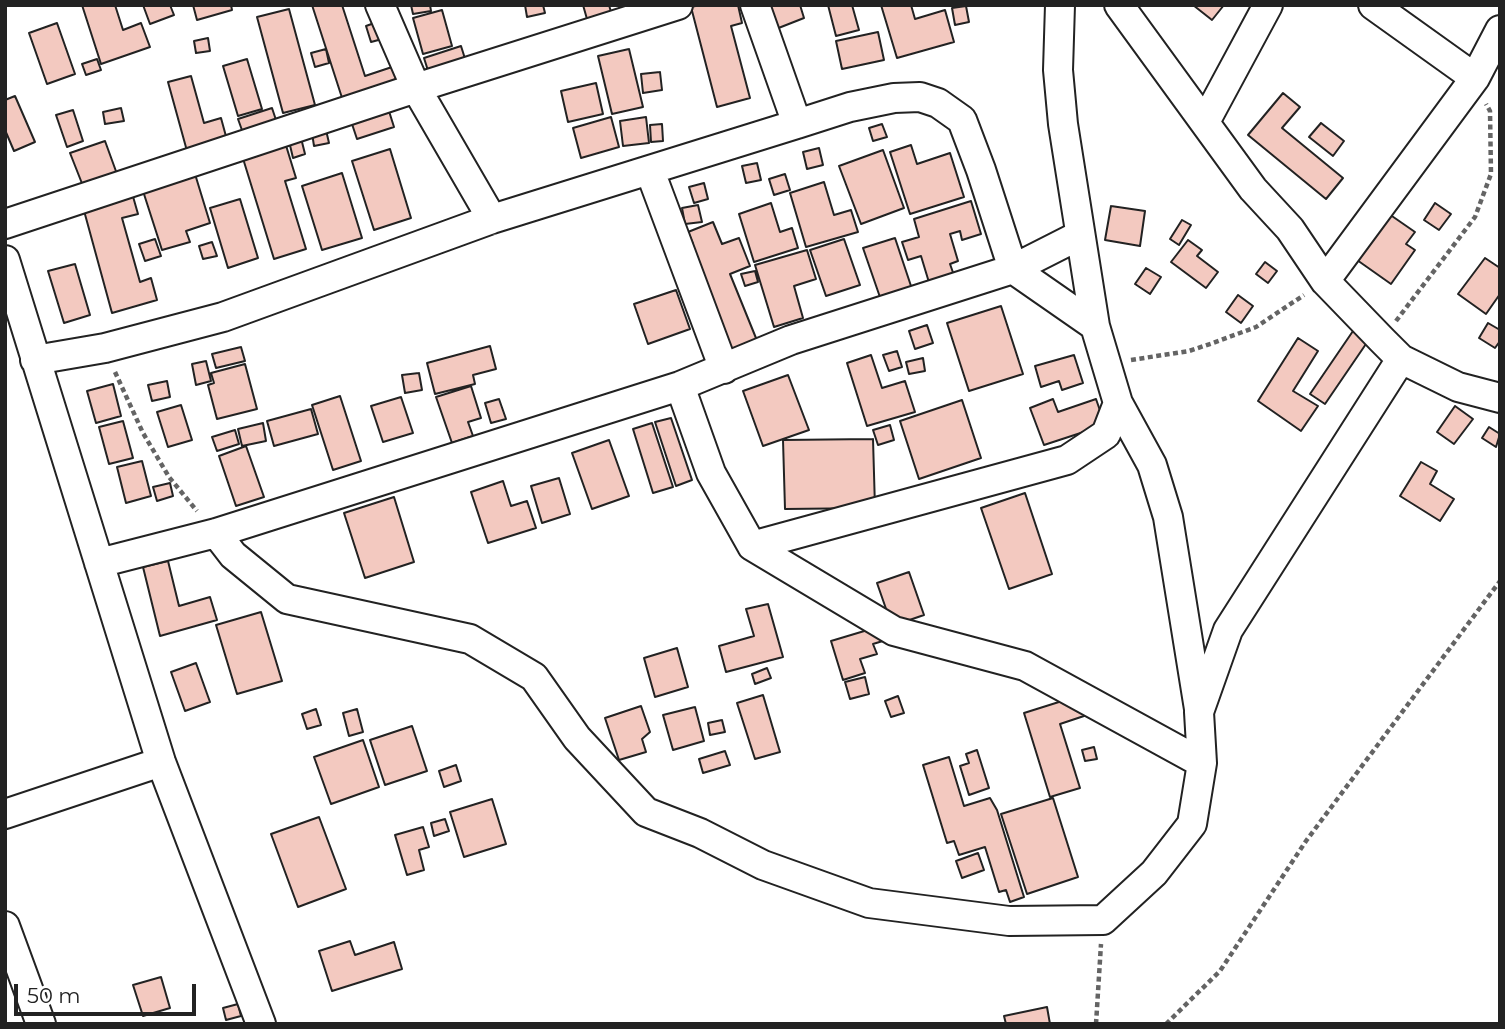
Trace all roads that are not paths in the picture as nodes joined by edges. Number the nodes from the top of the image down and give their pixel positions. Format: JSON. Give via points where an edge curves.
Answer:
{"nodes":[{"id":1,"x":380,"y":5,"type":"edge"},
{"id":2,"x":678,"y":5,"type":"edge"},
{"id":3,"x":755,"y":5,"type":"edge"},
{"id":4,"x":1060,"y":5,"type":"edge"},
{"id":5,"x":1119,"y":5,"type":"edge"},
{"id":6,"x":1268,"y":5,"type":"edge"},
{"id":7,"x":1373,"y":5,"type":"edge"},
{"id":8,"x":1500,"y":30,"type":"edge"},
{"id":9,"x":1475,"y":78,"type":"junction"},
{"id":10,"x":416,"y":88,"type":"junction"},
{"id":11,"x":1205,"y":122,"type":"junction"},
{"id":12,"x":797,"y":124,"type":"junction"},
{"id":13,"x":650,"y":171,"type":"junction"},
{"id":14,"x":492,"y":219,"type":"junction"},
{"id":15,"x":5,"y":224,"type":"edge"},
{"id":16,"x":1080,"y":235,"type":"junction"},
{"id":17,"x":5,"y":260,"type":"edge"},
{"id":18,"x":1013,"y":269,"type":"junction"},
{"id":19,"x":1325,"y":281,"type":"junction"},
{"id":20,"x":1095,"y":326,"type":"junction"},
{"id":21,"x":1392,"y":349,"type":"junction"},
{"id":22,"x":35,"y":360,"type":"junction"},
{"id":23,"x":724,"y":369,"type":"junction"},
{"id":24,"x":680,"y":386,"type":"junction"},
{"id":25,"x":1500,"y":398,"type":"edge"},
{"id":26,"x":1118,"y":403,"type":"junction"},
{"id":27,"x":216,"y":533,"type":"junction"},
{"id":28,"x":752,"y":546,"type":"junction"},
{"id":29,"x":99,"y":563,"type":"junction"},
{"id":30,"x":1199,"y":712,"type":"junction"},
{"id":31,"x":161,"y":762,"type":"junction"},
{"id":32,"x":1202,"y":763,"type":"junction"},
{"id":33,"x":5,"y":814,"type":"edge"},
{"id":34,"x":5,"y":926,"type":"edge"},
{"id":35,"x":41,"y":1024,"type":"edge"},
{"id":36,"x":261,"y":1024,"type":"edge"}],
"edges":[{"from":1,"to":10,"type":"street"},
{"from":2,"to":10,"type":"street"},
{"from":3,"to":12,"type":"street"},
{"from":4,"to":16,"type":"street","via":[[1058,70]]},
{"from":5,"to":11,"type":"street"},
{"from":6,"to":11,"type":"street"},
{"from":7,"to":9,"type":"street"},
{"from":8,"to":9,"type":"street"},
{"from":9,"to":19,"type":"street"},
{"from":10,"to":14,"type":"street"},
{"from":10,"to":15,"type":"street"},
{"from":11,"to":19,"type":"street"},
{"from":12,"to":13,"type":"street"},
{"from":12,"to":18,"type":"street","via":[[894,98],[920,97],[938,103],[962,120]]},
{"from":13,"to":14,"type":"street"},
{"from":13,"to":23,"type":"street"},
{"from":14,"to":22,"type":"street","via":[[273,301],[105,348]]},
{"from":16,"to":18,"type":"street"},
{"from":16,"to":20,"type":"street"},
{"from":17,"to":22,"type":"street"},
{"from":18,"to":20,"type":"street"},
{"from":18,"to":23,"type":"street","via":[[791,340]]},
{"from":19,"to":21,"type":"street"},
{"from":20,"to":26,"type":"street"},
{"from":21,"to":25,"type":"street","via":[[1458,387]]},
{"from":21,"to":30,"type":"street","via":[[1228,630]]},
{"from":22,"to":29,"type":"street"},
{"from":23,"to":24,"type":"street"},
{"from":24,"to":27,"type":"street"},
{"from":24,"to":28,"type":"street","via":[[711,473]]},
{"from":26,"to":28,"type":"street","via":[[1106,434],[1067,460]]},
{"from":26,"to":30,"type":"street","via":[[1152,465],[1168,517]]},
{"from":27,"to":29,"type":"street"},
{"from":27,"to":32,"type":"street","via":[[233,555],[287,600],[470,639],[534,677],[577,738],[646,812],[763,865],[869,903],[1009,921],[1102,920],[1154,873],[1192,824]]},
{"from":28,"to":32,"type":"street","via":[[894,631],[1025,666]]},
{"from":29,"to":31,"type":"street"},
{"from":30,"to":32,"type":"street"},
{"from":31,"to":33,"type":"street"},
{"from":31,"to":36,"type":"street"},
{"from":34,"to":35,"type":"street"}]}
